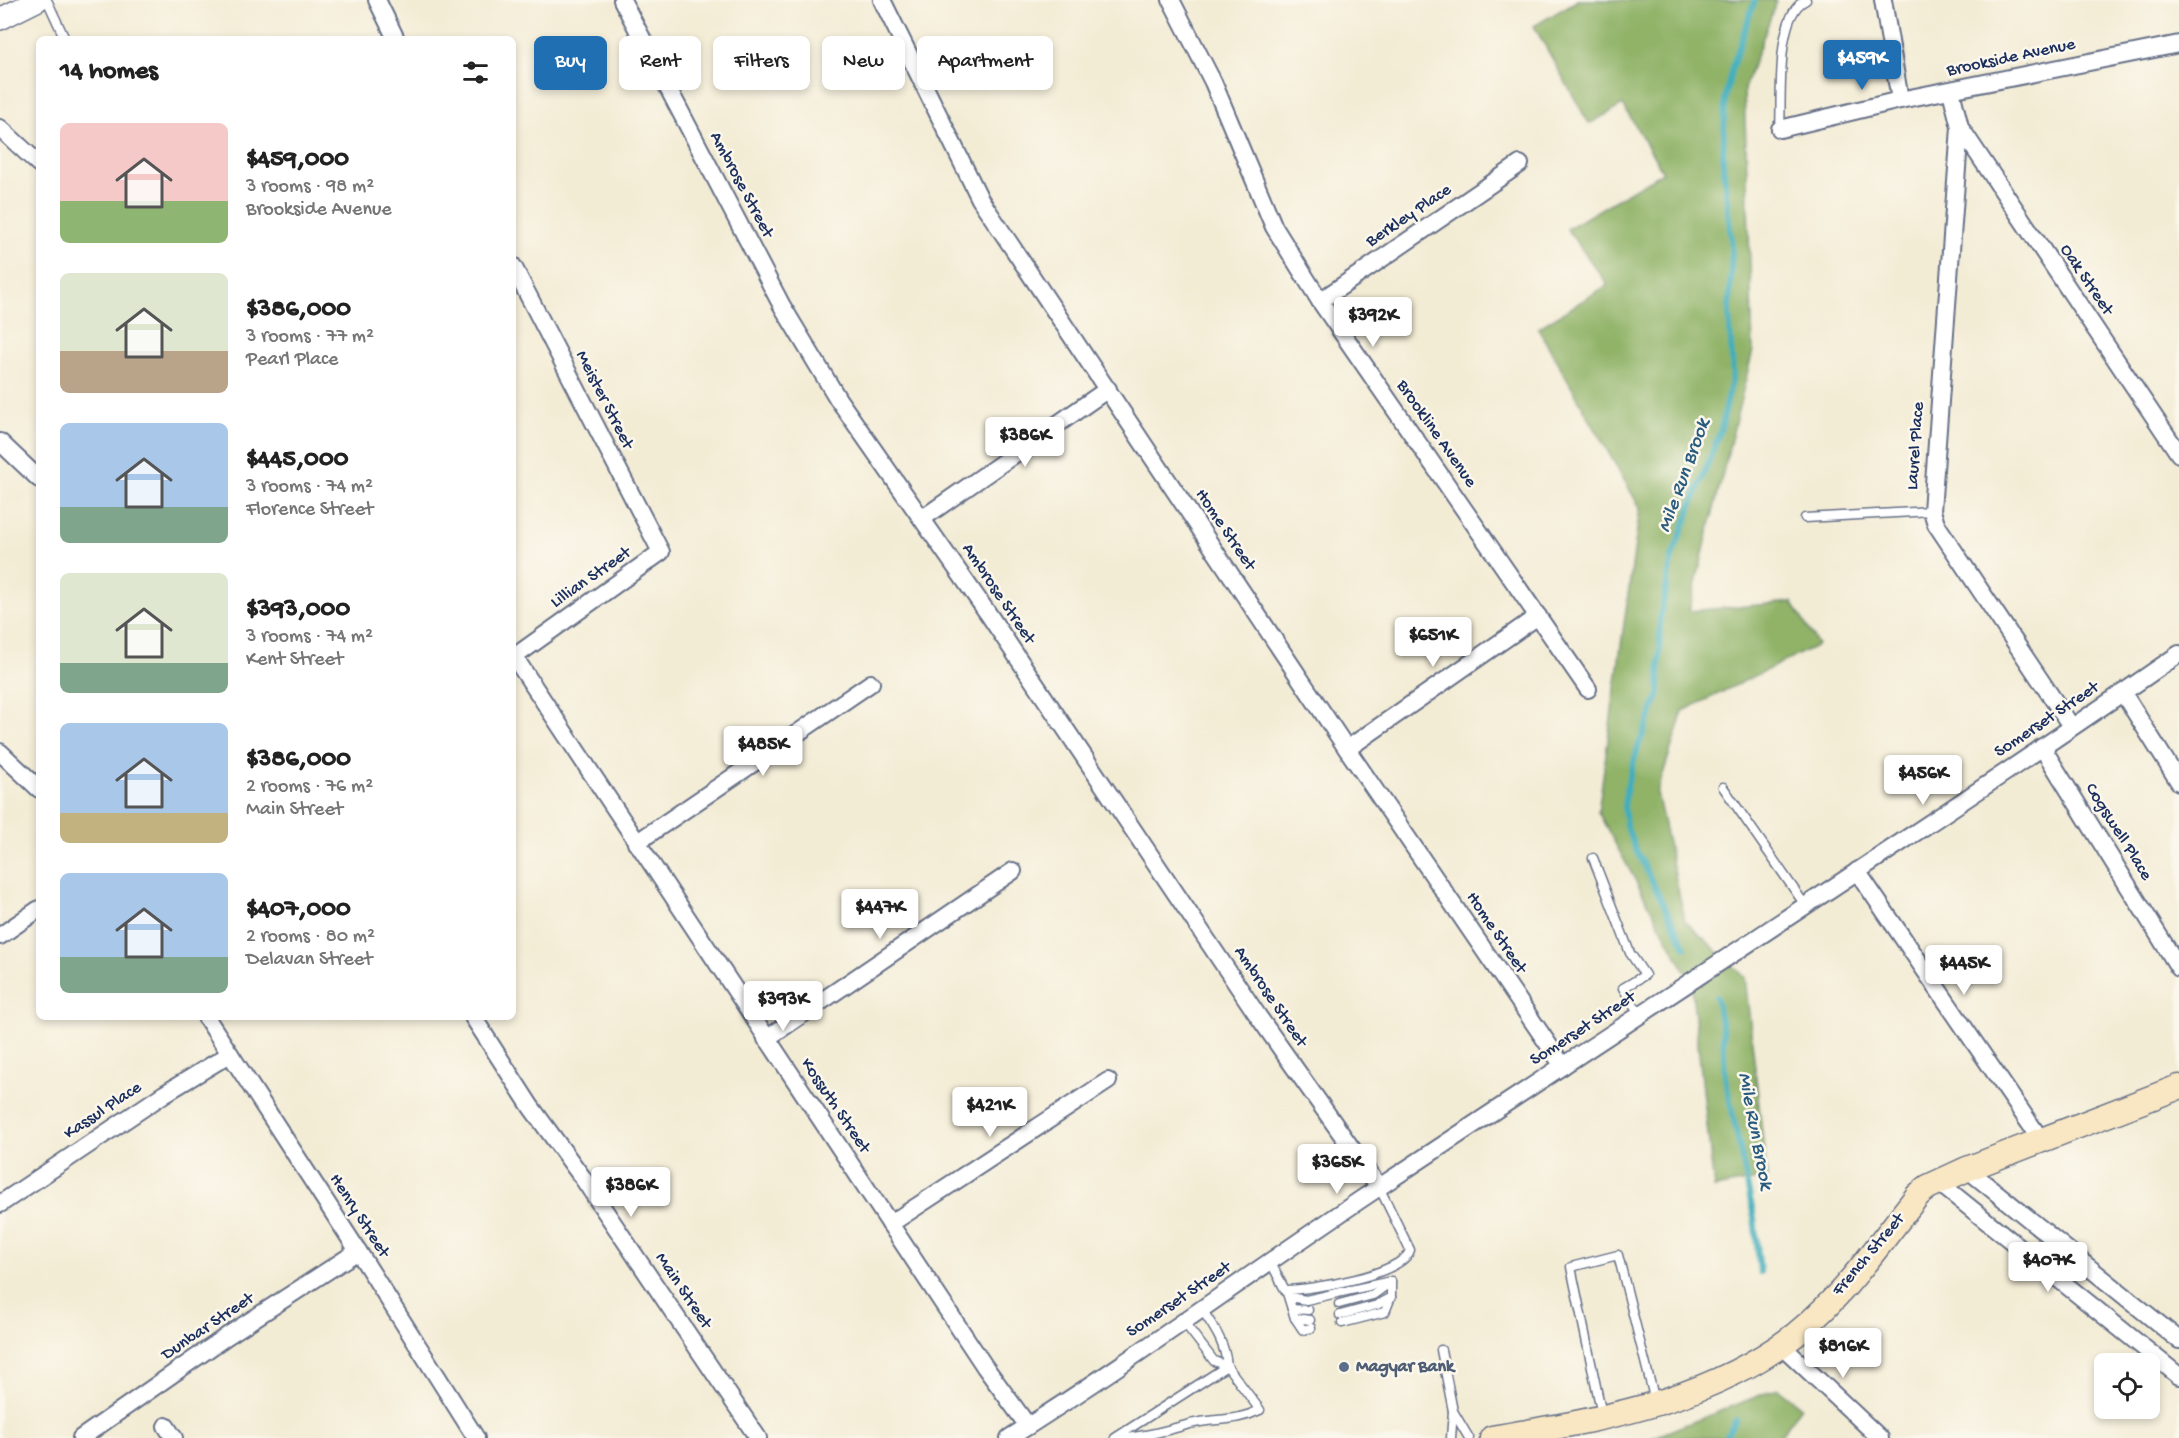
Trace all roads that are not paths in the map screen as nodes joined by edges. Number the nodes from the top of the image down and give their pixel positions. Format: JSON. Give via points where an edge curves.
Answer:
{"nodes":[{"id":1,"x":38,"y":0,"type":"edge"},
{"id":2,"x":47,"y":0,"type":"edge"},
{"id":3,"x":377,"y":0,"type":"edge"},
{"id":4,"x":622,"y":0,"type":"edge"},
{"id":5,"x":882,"y":0,"type":"edge"},
{"id":6,"x":1172,"y":0,"type":"edge"},
{"id":7,"x":1806,"y":0,"type":"edge"},
{"id":8,"x":1883,"y":0,"type":"edge"},
{"id":9,"x":0,"y":19,"type":"edge"},
{"id":10,"x":64,"y":36,"type":"edge"},
{"id":11,"x":395,"y":36,"type":"edge"},
{"id":12,"x":2179,"y":44,"type":"edge"},
{"id":13,"x":1952,"y":91,"type":"junction"},
{"id":14,"x":1900,"y":100,"type":"junction"},
{"id":15,"x":1960,"y":127,"type":"junction"},
{"id":16,"x":0,"y":128,"type":"edge"},
{"id":17,"x":1780,"y":129,"type":"joint"},
{"id":18,"x":36,"y":161,"type":"edge"},
{"id":19,"x":1520,"y":164,"type":"dead end"},
{"id":20,"x":516,"y":272,"type":"edge"},
{"id":21,"x":1320,"y":301,"type":"junction"},
{"id":22,"x":1108,"y":389,"type":"junction"},
{"id":23,"x":0,"y":442,"type":"edge"},
{"id":24,"x":2179,"y":454,"type":"edge"},
{"id":25,"x":36,"y":476,"type":"edge"},
{"id":26,"x":1932,"y":511,"type":"junction"},
{"id":27,"x":922,"y":518,"type":"junction"},
{"id":28,"x":1805,"y":518,"type":"dead end"},
{"id":29,"x":661,"y":552,"type":"joint"},
{"id":30,"x":1538,"y":616,"type":"junction"},
{"id":31,"x":2179,"y":654,"type":"edge"},
{"id":32,"x":516,"y":655,"type":"edge"},
{"id":33,"x":516,"y":659,"type":"edge"},
{"id":34,"x":871,"y":683,"type":"dead end"},
{"id":35,"x":1588,"y":689,"type":"dead end"},
{"id":36,"x":2122,"y":693,"type":"junction"},
{"id":37,"x":2071,"y":726,"type":"junction"},
{"id":38,"x":2042,"y":747,"type":"junction"},
{"id":39,"x":1347,"y":749,"type":"junction"},
{"id":40,"x":0,"y":752,"type":"edge"},
{"id":41,"x":2179,"y":782,"type":"edge"},
{"id":42,"x":36,"y":786,"type":"edge"},
{"id":43,"x":1723,"y":787,"type":"dead end"},
{"id":44,"x":636,"y":843,"type":"junction"},
{"id":45,"x":1593,"y":858,"type":"dead end"},
{"id":46,"x":1013,"y":871,"type":"dead end"},
{"id":47,"x":1857,"y":871,"type":"junction"},
{"id":48,"x":1805,"y":906,"type":"junction"},
{"id":49,"x":36,"y":911,"type":"edge"},
{"id":50,"x":0,"y":936,"type":"edge"},
{"id":51,"x":2179,"y":968,"type":"edge"},
{"id":52,"x":1640,"y":1015,"type":"junction"},
{"id":53,"x":208,"y":1020,"type":"edge"},
{"id":54,"x":475,"y":1020,"type":"edge"},
{"id":55,"x":766,"y":1039,"type":"junction"},
{"id":56,"x":231,"y":1054,"type":"junction"},
{"id":57,"x":1563,"y":1066,"type":"junction"},
{"id":58,"x":1108,"y":1081,"type":"dead end"},
{"id":59,"x":2179,"y":1087,"type":"edge"},
{"id":60,"x":2042,"y":1140,"type":"junction"},
{"id":61,"x":1967,"y":1169,"type":"junction"},
{"id":62,"x":1938,"y":1182,"type":"junction"},
{"id":63,"x":1379,"y":1187,"type":"junction"},
{"id":64,"x":0,"y":1204,"type":"edge"},
{"id":65,"x":890,"y":1224,"type":"junction"},
{"id":66,"x":358,"y":1251,"type":"junction"},
{"id":67,"x":1271,"y":1263,"type":"junction"},
{"id":68,"x":1395,"y":1267,"type":"junction"},
{"id":69,"x":1391,"y":1281,"type":"junction"},
{"id":70,"x":1287,"y":1293,"type":"junction"},
{"id":71,"x":1339,"y":1304,"type":"dead end"},
{"id":72,"x":1201,"y":1308,"type":"junction"},
{"id":73,"x":1308,"y":1310,"type":"dead end"},
{"id":74,"x":1293,"y":1313,"type":"junction"},
{"id":75,"x":1341,"y":1319,"type":"dead end"},
{"id":76,"x":1182,"y":1321,"type":"junction"},
{"id":77,"x":1310,"y":1324,"type":"dead end"},
{"id":78,"x":2179,"y":1340,"type":"edge"},
{"id":79,"x":1781,"y":1345,"type":"junction"},
{"id":80,"x":1441,"y":1350,"type":"dead end"},
{"id":81,"x":1227,"y":1366,"type":"junction"},
{"id":82,"x":2179,"y":1376,"type":"edge"},
{"id":83,"x":1656,"y":1404,"type":"junction"},
{"id":84,"x":1452,"y":1412,"type":"junction"},
{"id":85,"x":1603,"y":1419,"type":"junction"},
{"id":86,"x":1028,"y":1426,"type":"junction"},
{"id":87,"x":81,"y":1438,"type":"edge"},
{"id":88,"x":476,"y":1438,"type":"edge"},
{"id":89,"x":758,"y":1438,"type":"edge"},
{"id":90,"x":1009,"y":1438,"type":"edge"},
{"id":91,"x":1115,"y":1438,"type":"edge"},
{"id":92,"x":1125,"y":1438,"type":"edge"},
{"id":93,"x":1451,"y":1438,"type":"edge"},
{"id":94,"x":1469,"y":1438,"type":"edge"},
{"id":95,"x":1492,"y":1438,"type":"edge"},
{"id":96,"x":1880,"y":1438,"type":"edge"}],
"edges":[{"from":1,"to":9,"type":"street"},
{"from":2,"to":10,"type":"lane"},
{"from":3,"to":11,"type":"street"},
{"from":4,"to":27,"type":"street","name":"Ambrose Street","via":[[782,306],[838,399]]},
{"from":5,"to":22,"type":"street","name":"Home Street","via":[[980,199]]},
{"from":6,"to":21,"type":"street","name":"Brookline Avenue","via":[[1213,82],[1274,227]]},
{"from":7,"to":17,"type":"lane","via":[[1796,6],[1786,26]]},
{"from":8,"to":14,"type":"street"},
{"from":12,"to":13,"type":"street","name":"Brookside Avenue"},
{"from":13,"to":14,"type":"street","name":"Brookside Avenue"},
{"from":13,"to":15,"type":"street"},
{"from":14,"to":17,"type":"street","name":"Brookside Avenue"},
{"from":15,"to":24,"type":"street","name":"Oak Street"},
{"from":15,"to":26,"type":"street","name":"Laurel Place"},
{"from":16,"to":18,"type":"street"},
{"from":19,"to":21,"type":"street","name":"Berkley Place"},
{"from":20,"to":29,"type":"street","name":"Meister Street"},
{"from":21,"to":30,"type":"street","name":"Brookline Avenue"},
{"from":22,"to":27,"type":"street"},
{"from":22,"to":39,"type":"street","name":"Home Street"},
{"from":23,"to":25,"type":"street"},
{"from":26,"to":28,"type":"lane"},
{"from":26,"to":37,"type":"street","name":"Laurel Place","via":[[1936,524]]},
{"from":27,"to":63,"type":"street","name":"Ambrose Street","via":[[1258,1016]]},
{"from":29,"to":32,"type":"street","name":"Lillian Street"},
{"from":30,"to":35,"type":"street","name":"Brookline Avenue"},
{"from":30,"to":39,"type":"street"},
{"from":31,"to":36,"type":"street","name":"Somerset Street"},
{"from":33,"to":44,"type":"street","name":"Kossuth Street"},
{"from":34,"to":44,"type":"street"},
{"from":36,"to":37,"type":"street","name":"Somerset Street"},
{"from":36,"to":41,"type":"street"},
{"from":37,"to":38,"type":"street","name":"Somerset Street"},
{"from":38,"to":47,"type":"street","name":"Somerset Street"},
{"from":38,"to":51,"type":"street","name":"Cogswell Place"},
{"from":39,"to":57,"type":"street","name":"Home Street"},
{"from":40,"to":42,"type":"street"},
{"from":43,"to":48,"type":"lane"},
{"from":44,"to":55,"type":"street","name":"Kossuth Street"},
{"from":45,"to":52,"type":"lane","via":[[1630,952],[1645,975],[1623,988]]},
{"from":46,"to":55,"type":"street"},
{"from":47,"to":48,"type":"street","name":"Somerset Street"},
{"from":47,"to":60,"type":"street"},
{"from":48,"to":52,"type":"street","name":"Somerset Street"},
{"from":49,"to":50,"type":"street"},
{"from":52,"to":57,"type":"street","name":"Somerset Street"},
{"from":53,"to":56,"type":"street","name":"Henry Street"},
{"from":54,"to":89,"type":"street","name":"Main Street"},
{"from":55,"to":65,"type":"street","name":"Kossuth Street"},
{"from":56,"to":64,"type":"street","name":"Kassul Place"},
{"from":56,"to":66,"type":"street","name":"Henry Street"},
{"from":57,"to":63,"type":"street","name":"Somerset Street"},
{"from":58,"to":65,"type":"street"},
{"from":59,"to":60,"type":"main road","name":"French Street"},
{"from":60,"to":61,"type":"main road","name":"French Street"},
{"from":61,"to":62,"type":"main road","name":"French Street"},
{"from":61,"to":78,"type":"street"},
{"from":62,"to":79,"type":"main road","name":"French Street","via":[[1918,1195],[1840,1291]]},
{"from":62,"to":82,"type":"street"},
{"from":63,"to":67,"type":"street","name":"Somerset Street"},
{"from":63,"to":68,"type":"lane","via":[[1410,1250],[1409,1256]]},
{"from":65,"to":86,"type":"street","name":"Kossuth Street"},
{"from":66,"to":87,"type":"street","name":"Dunbar Street"},
{"from":66,"to":88,"type":"street","name":"Henry Street"},
{"from":67,"to":70,"type":"lane"},
{"from":67,"to":72,"type":"street","name":"Somerset Street"},
{"from":68,"to":69,"type":"lane"},
{"from":68,"to":70,"type":"lane"},
{"from":69,"to":70,"type":"lane","via":[[1306,1300]]},
{"from":69,"to":71,"type":"lane","via":[[1373,1294]]},
{"from":69,"to":75,"type":"lane","via":[[1391,1297]]},
{"from":70,"to":74,"type":"lane"},
{"from":72,"to":76,"type":"street","name":"Somerset Street"},
{"from":72,"to":81,"type":"lane","via":[[1220,1336]]},
{"from":73,"to":74,"type":"lane"},
{"from":74,"to":77,"type":"lane"},
{"from":76,"to":81,"type":"lane","via":[[1214,1361]]},
{"from":76,"to":86,"type":"street","name":"Somerset Street"},
{"from":79,"to":83,"type":"main road","name":"French Street","via":[[1733,1373]]},
{"from":79,"to":96,"type":"street"},
{"from":80,"to":84,"type":"lane"},
{"from":81,"to":91,"type":"lane"},
{"from":81,"to":92,"type":"lane","via":[[1260,1410],[1241,1419]]},
{"from":83,"to":85,"type":"main road","name":"French Street"},
{"from":83,"to":85,"type":"lane","via":[[1618,1255],[1571,1267]]},
{"from":84,"to":93,"type":"lane"},
{"from":84,"to":94,"type":"lane"},
{"from":85,"to":95,"type":"main road","name":"French Street"},
{"from":86,"to":90,"type":"street","name":"Somerset Street"}]}
